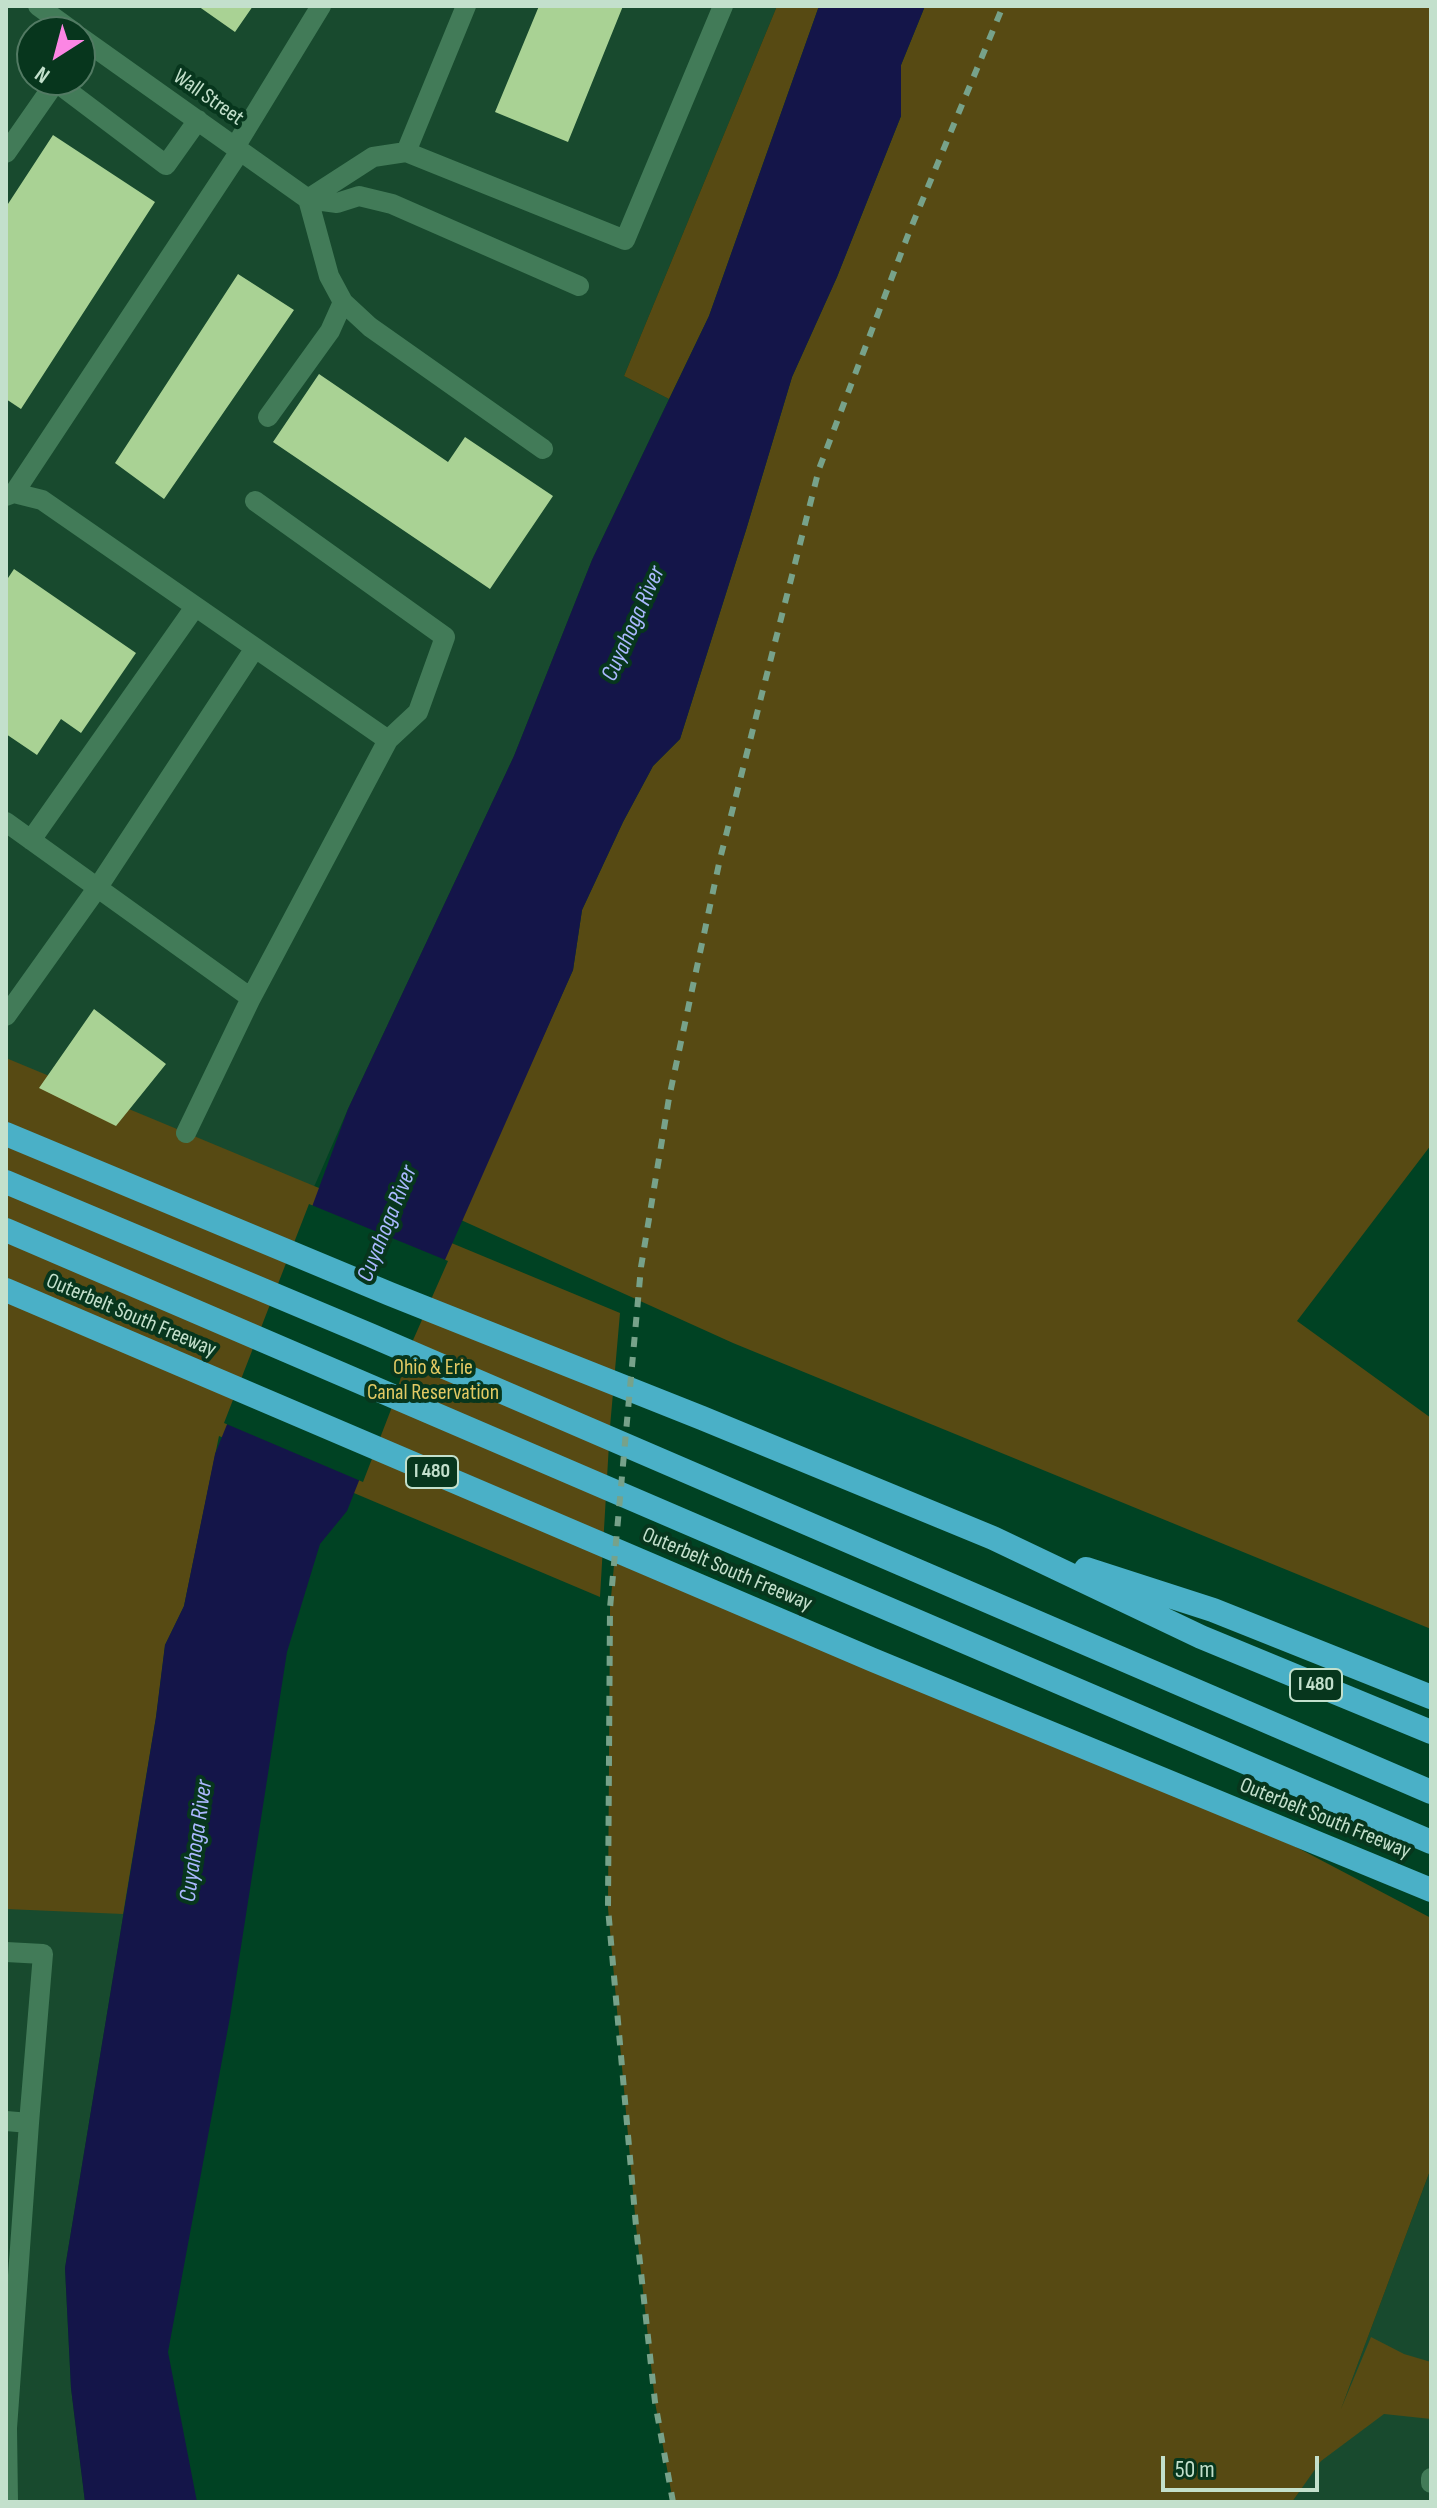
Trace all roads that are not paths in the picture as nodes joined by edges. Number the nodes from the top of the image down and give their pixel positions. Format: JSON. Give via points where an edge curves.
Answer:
{"nodes":[{"id":1,"x":321,"y":6,"type":"edge"},
{"id":2,"x":466,"y":6,"type":"edge"},
{"id":3,"x":723,"y":6,"type":"edge"},
{"id":4,"x":96,"y":46,"type":"edge"},
{"id":5,"x":46,"y":96,"type":"edge"},
{"id":6,"x":76,"y":96,"type":"edge"},
{"id":7,"x":198,"y":120,"type":"junction"},
{"id":8,"x":238,"y":149,"type":"junction"},
{"id":9,"x":406,"y":152,"type":"junction"},
{"id":10,"x":6,"y":153,"type":"edge"},
{"id":11,"x":308,"y":199,"type":"junction"},
{"id":12,"x":579,"y":286,"type":"dead end"},
{"id":13,"x":343,"y":302,"type":"junction"},
{"id":14,"x":268,"y":417,"type":"dead end"},
{"id":15,"x":543,"y":449,"type":"dead end"},
{"id":16,"x":10,"y":494,"type":"edge"},
{"id":17,"x":255,"y":501,"type":"dead end"},
{"id":18,"x":195,"y":607,"type":"junction"},
{"id":19,"x":255,"y":648,"type":"junction"},
{"id":20,"x":388,"y":740,"type":"junction"},
{"id":21,"x":6,"y":822,"type":"edge"},
{"id":22,"x":31,"y":840,"type":"junction"},
{"id":23,"x":98,"y":887,"type":"junction"},
{"id":24,"x":251,"y":998,"type":"junction"},
{"id":25,"x":6,"y":1016,"type":"edge"},
{"id":26,"x":186,"y":1133,"type":"dead end"},
{"id":27,"x":6,"y":1134,"type":"edge"},
{"id":28,"x":6,"y":1182,"type":"edge"},
{"id":29,"x":6,"y":1230,"type":"edge"},
{"id":30,"x":6,"y":1290,"type":"edge"},
{"id":31,"x":993,"y":1538,"type":"junction"},
{"id":32,"x":1431,"y":1697,"type":"edge"},
{"id":33,"x":1431,"y":1732,"type":"edge"},
{"id":34,"x":1431,"y":1792,"type":"edge"},
{"id":35,"x":1431,"y":1842,"type":"edge"},
{"id":36,"x":1431,"y":1890,"type":"edge"},
{"id":37,"x":6,"y":1952,"type":"edge"},
{"id":38,"x":6,"y":2121,"type":"edge"},
{"id":39,"x":29,"y":2123,"type":"junction"},
{"id":40,"x":8,"y":2371,"type":"edge"},
{"id":41,"x":6,"y":2428,"type":"edge"},
{"id":42,"x":8,"y":2502,"type":"edge"}],
"edges":[{"from":1,"to":8,"type":"street"},
{"from":2,"to":9,"type":"street"},
{"from":3,"to":9,"type":"street","via":[[625,240]]},
{"from":4,"to":7,"type":"street","name":"Wall Street"},
{"from":5,"to":10,"type":"street"},
{"from":6,"to":7,"type":"street","via":[[166,165]]},
{"from":7,"to":8,"type":"street","name":"Wall Street"},
{"from":8,"to":11,"type":"street","name":"Wall Street"},
{"from":8,"to":16,"type":"street"},
{"from":9,"to":11,"type":"street","via":[[373,157]]},
{"from":11,"to":12,"type":"street","via":[[337,203],[359,196],[392,204]]},
{"from":11,"to":13,"type":"street","via":[[329,276]]},
{"from":13,"to":14,"type":"street","via":[[330,331]]},
{"from":13,"to":15,"type":"street","via":[[370,327]]},
{"from":16,"to":18,"type":"street","via":[[42,500]]},
{"from":17,"to":20,"type":"street","via":[[445,637],[418,712]]},
{"from":18,"to":19,"type":"street"},
{"from":18,"to":22,"type":"street"},
{"from":19,"to":20,"type":"street"},
{"from":19,"to":23,"type":"street"},
{"from":20,"to":24,"type":"street"},
{"from":21,"to":22,"type":"street"},
{"from":22,"to":23,"type":"street"},
{"from":23,"to":24,"type":"street"},
{"from":23,"to":25,"type":"street"},
{"from":24,"to":26,"type":"street"},
{"from":27,"to":31,"type":"highway","number":"I 480"},
{"from":28,"to":34,"type":"highway"},
{"from":29,"to":35,"type":"highway"},
{"from":30,"to":36,"type":"highway","name":"Outerbelt South Freeway","number":"I 480","via":[[873,1660]]},
{"from":31,"to":32,"type":"highway","via":[[1213,1610]]},
{"from":31,"to":33,"type":"highway","number":"I 480","via":[[1201,1637]]},
{"from":37,"to":39,"type":"street","via":[[43,1954]]},
{"from":38,"to":39,"type":"street"},
{"from":39,"to":40,"type":"street"},
{"from":40,"to":41,"type":"street"},
{"from":41,"to":42,"type":"street"}]}
